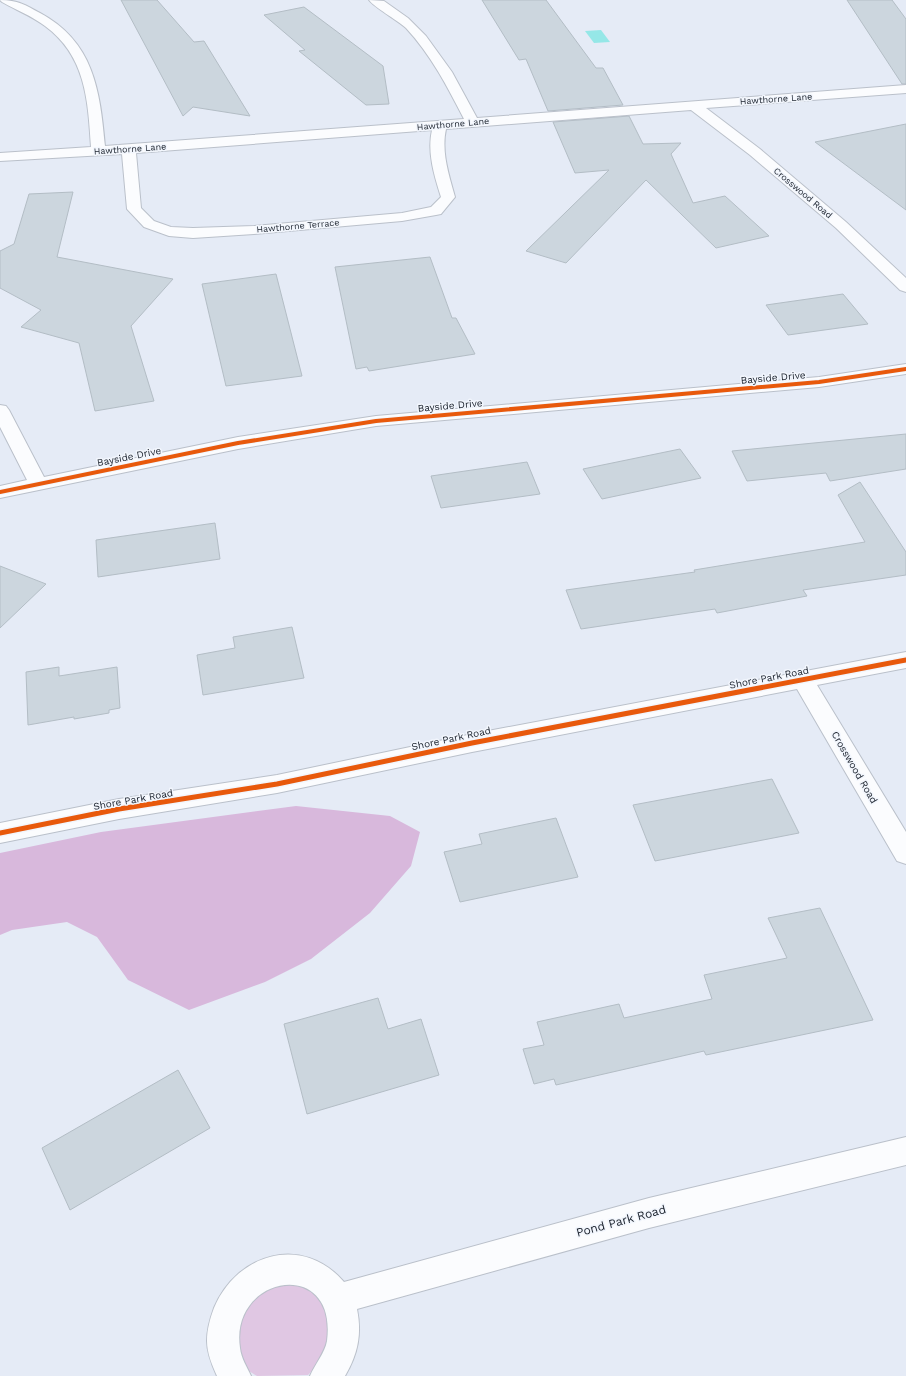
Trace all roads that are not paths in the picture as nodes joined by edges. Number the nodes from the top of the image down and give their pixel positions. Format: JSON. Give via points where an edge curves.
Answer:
{"nodes":[{"id":1,"x":6,"y":0,"type":"edge"},
{"id":2,"x":375,"y":0,"type":"edge"},
{"id":3,"x":906,"y":89,"type":"edge"},
{"id":4,"x":694,"y":105,"type":"junction"},
{"id":5,"x":472,"y":122,"type":"junction"},
{"id":6,"x":440,"y":125,"type":"junction"},
{"id":7,"x":128,"y":149,"type":"junction"},
{"id":8,"x":98,"y":151,"type":"junction"},
{"id":9,"x":0,"y":157,"type":"edge"},
{"id":10,"x":906,"y":287,"type":"edge"},
{"id":11,"x":906,"y":369,"type":"edge"},
{"id":12,"x":0,"y":410,"type":"edge"},
{"id":13,"x":38,"y":483,"type":"junction"},
{"id":14,"x":0,"y":492,"type":"edge"},
{"id":15,"x":906,"y":660,"type":"edge"},
{"id":16,"x":803,"y":680,"type":"junction"},
{"id":17,"x":0,"y":833,"type":"edge"},
{"id":18,"x":906,"y":854,"type":"edge"},
{"id":19,"x":906,"y":1151,"type":"edge"},
{"id":20,"x":338,"y":1299,"type":"junction"},
{"id":21,"x":235,"y":1376,"type":"edge"},
{"id":22,"x":326,"y":1376,"type":"edge"}],
"edges":[{"from":1,"to":8,"type":"street","via":[[50,24],[64,36],[80,56],[93,91]]},
{"from":2,"to":5,"type":"street","via":[[411,26],[423,39],[446,72]]},
{"from":3,"to":4,"type":"street","name":"Hawthorne Lane"},
{"from":4,"to":5,"type":"street","name":"Hawthorne Lane"},
{"from":4,"to":10,"type":"street","name":"Crosswood Road","via":[[755,152],[841,225]]},
{"from":5,"to":6,"type":"street","name":"Hawthorne Lane"},
{"from":6,"to":7,"type":"street","name":"Hawthorne Lane"},
{"from":6,"to":7,"type":"street","name":"Hawthorne Terrace","via":[[436,143],[448,197],[436,211],[402,217],[262,229],[193,233],[169,231],[149,224],[134,209]]},
{"from":7,"to":8,"type":"street","name":"Hawthorne Lane"},
{"from":8,"to":9,"type":"street","name":"Hawthorne Lane"},
{"from":11,"to":13,"type":"street","name":"Bayside Drive","via":[[819,382],[376,421],[238,442]]},
{"from":12,"to":13,"type":"street"},
{"from":13,"to":14,"type":"street","name":"Bayside Drive"},
{"from":15,"to":16,"type":"street","name":"Shore Park Road"},
{"from":16,"to":17,"type":"street","name":"Shore Park Road","via":[[472,743],[277,784]]},
{"from":16,"to":18,"type":"street","name":"Crosswood Road"},
{"from":19,"to":20,"type":"street","name":"Pond Park Road","via":[[649,1213]]},
{"from":20,"to":21,"type":"street","via":[[327,1283],[294,1268],[256,1278],[241,1291],[230,1308],[223,1329],[224,1349]]},
{"from":20,"to":22,"type":"street","via":[[344,1319],[343,1342],[335,1363]]}]}
